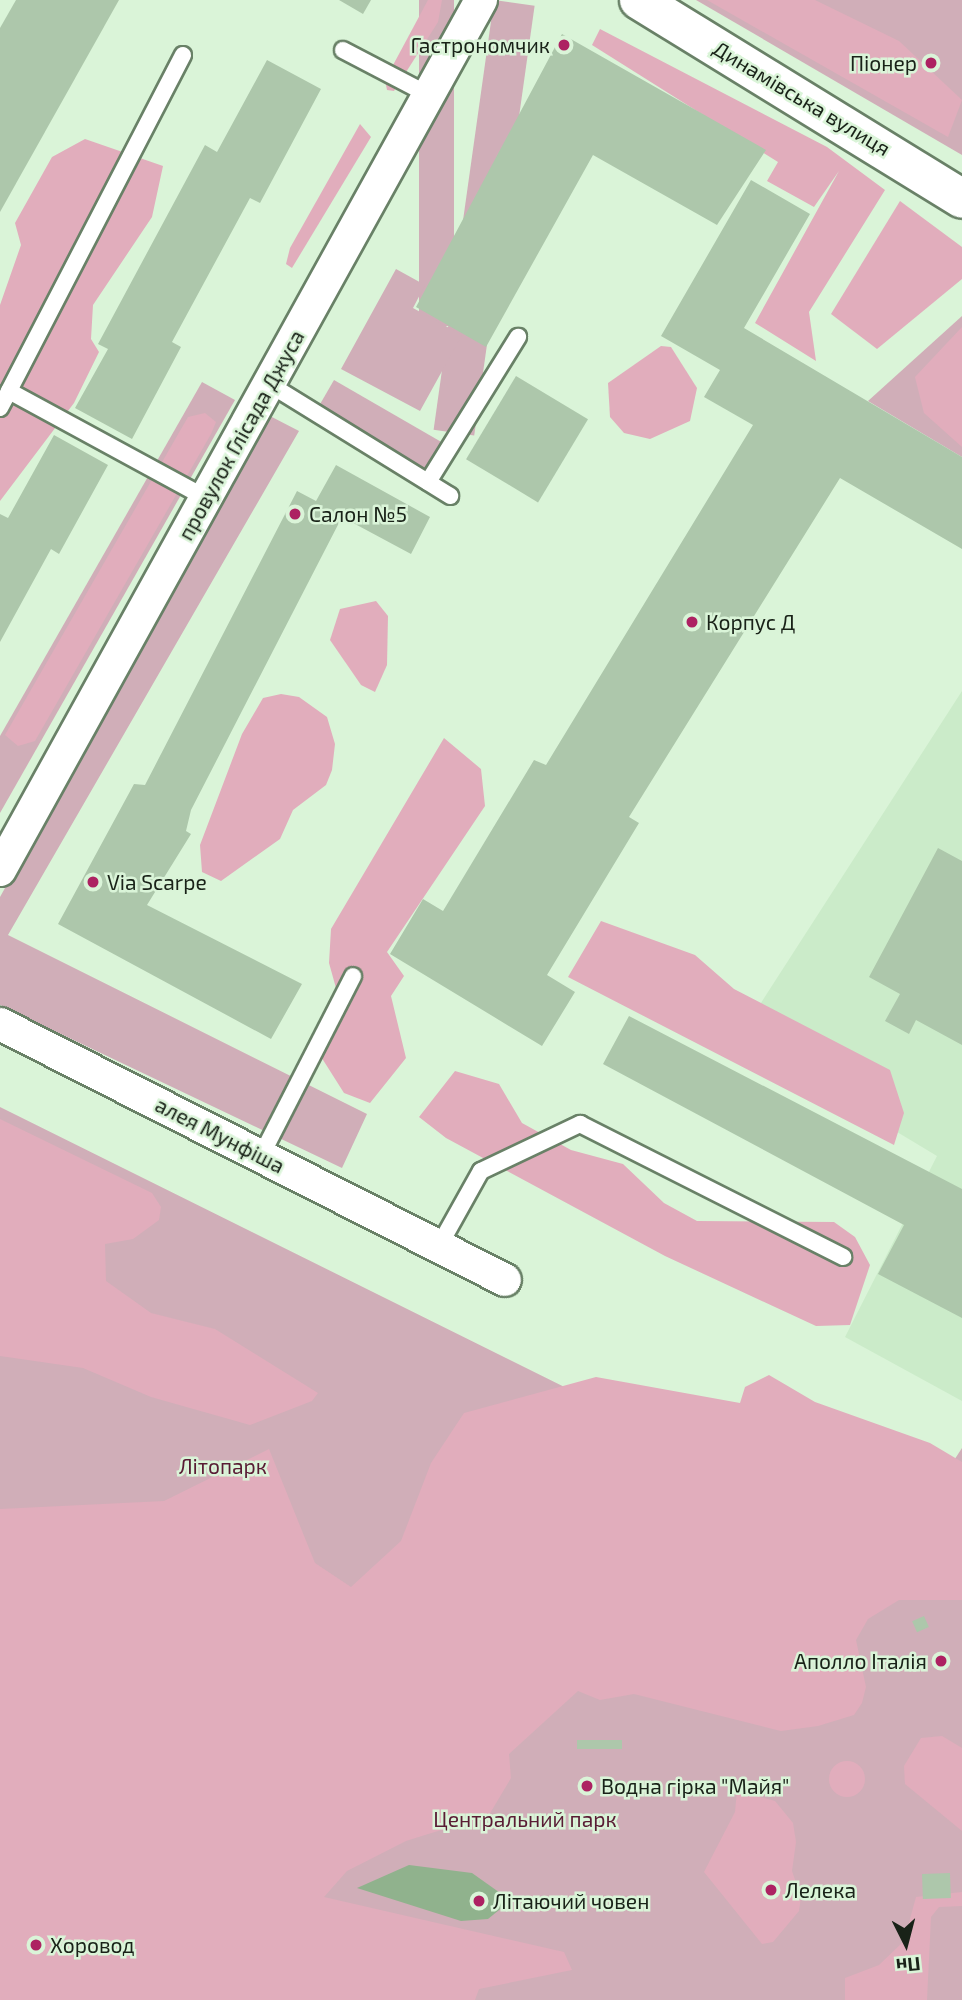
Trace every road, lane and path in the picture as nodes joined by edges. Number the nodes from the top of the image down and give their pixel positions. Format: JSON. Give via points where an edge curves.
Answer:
{"nodes":[{"id":1,"x":481,"y":0,"type":"edge"},
{"id":2,"x":639,"y":0,"type":"edge"},
{"id":3,"x":344,"y":50,"type":"dead end"},
{"id":4,"x":184,"y":55,"type":"dead end"},
{"id":5,"x":429,"y":95,"type":"junction"},
{"id":6,"x":962,"y":199,"type":"edge"},
{"id":7,"x":518,"y":337,"type":"dead end"},
{"id":8,"x":269,"y":384,"type":"junction"},
{"id":9,"x":9,"y":391,"type":"junction"},
{"id":10,"x":0,"y":408,"type":"edge"},
{"id":11,"x":428,"y":482,"type":"junction"},
{"id":12,"x":450,"y":496,"type":"dead end"},
{"id":13,"x":206,"y":498,"type":"junction"},
{"id":14,"x":0,"y":870,"type":"edge"},
{"id":15,"x":353,"y":976,"type":"dead end"},
{"id":16,"x":0,"y":1024,"type":"edge"},
{"id":17,"x":261,"y":1156,"type":"junction"},
{"id":18,"x":439,"y":1246,"type":"junction"},
{"id":19,"x":843,"y":1257,"type":"dead end"},
{"id":20,"x":505,"y":1280,"type":"dead end"}],
"edges":[{"from":1,"to":5,"type":"street","name":"провулок Глісада Джуса"},
{"from":2,"to":6,"type":"street","name":"Динамівська вулиця"},
{"from":3,"to":5,"type":"lane"},
{"from":4,"to":9,"type":"lane"},
{"from":5,"to":8,"type":"street","name":"провулок Глісада Джуса"},
{"from":7,"to":11,"type":"lane"},
{"from":8,"to":11,"type":"lane"},
{"from":8,"to":13,"type":"street","name":"провулок Глісада Джуса"},
{"from":9,"to":10,"type":"lane"},
{"from":9,"to":13,"type":"lane"},
{"from":11,"to":12,"type":"lane"},
{"from":13,"to":14,"type":"street","name":"провулок Глісада Джуса"},
{"from":15,"to":17,"type":"lane"},
{"from":16,"to":17,"type":"street","name":"алея Мунфіша"},
{"from":17,"to":18,"type":"street","name":"алея Мунфіша"},
{"from":18,"to":19,"type":"lane","via":[[481,1171],[580,1124]]},
{"from":18,"to":20,"type":"street","name":"алея Мунфіша"}]}
